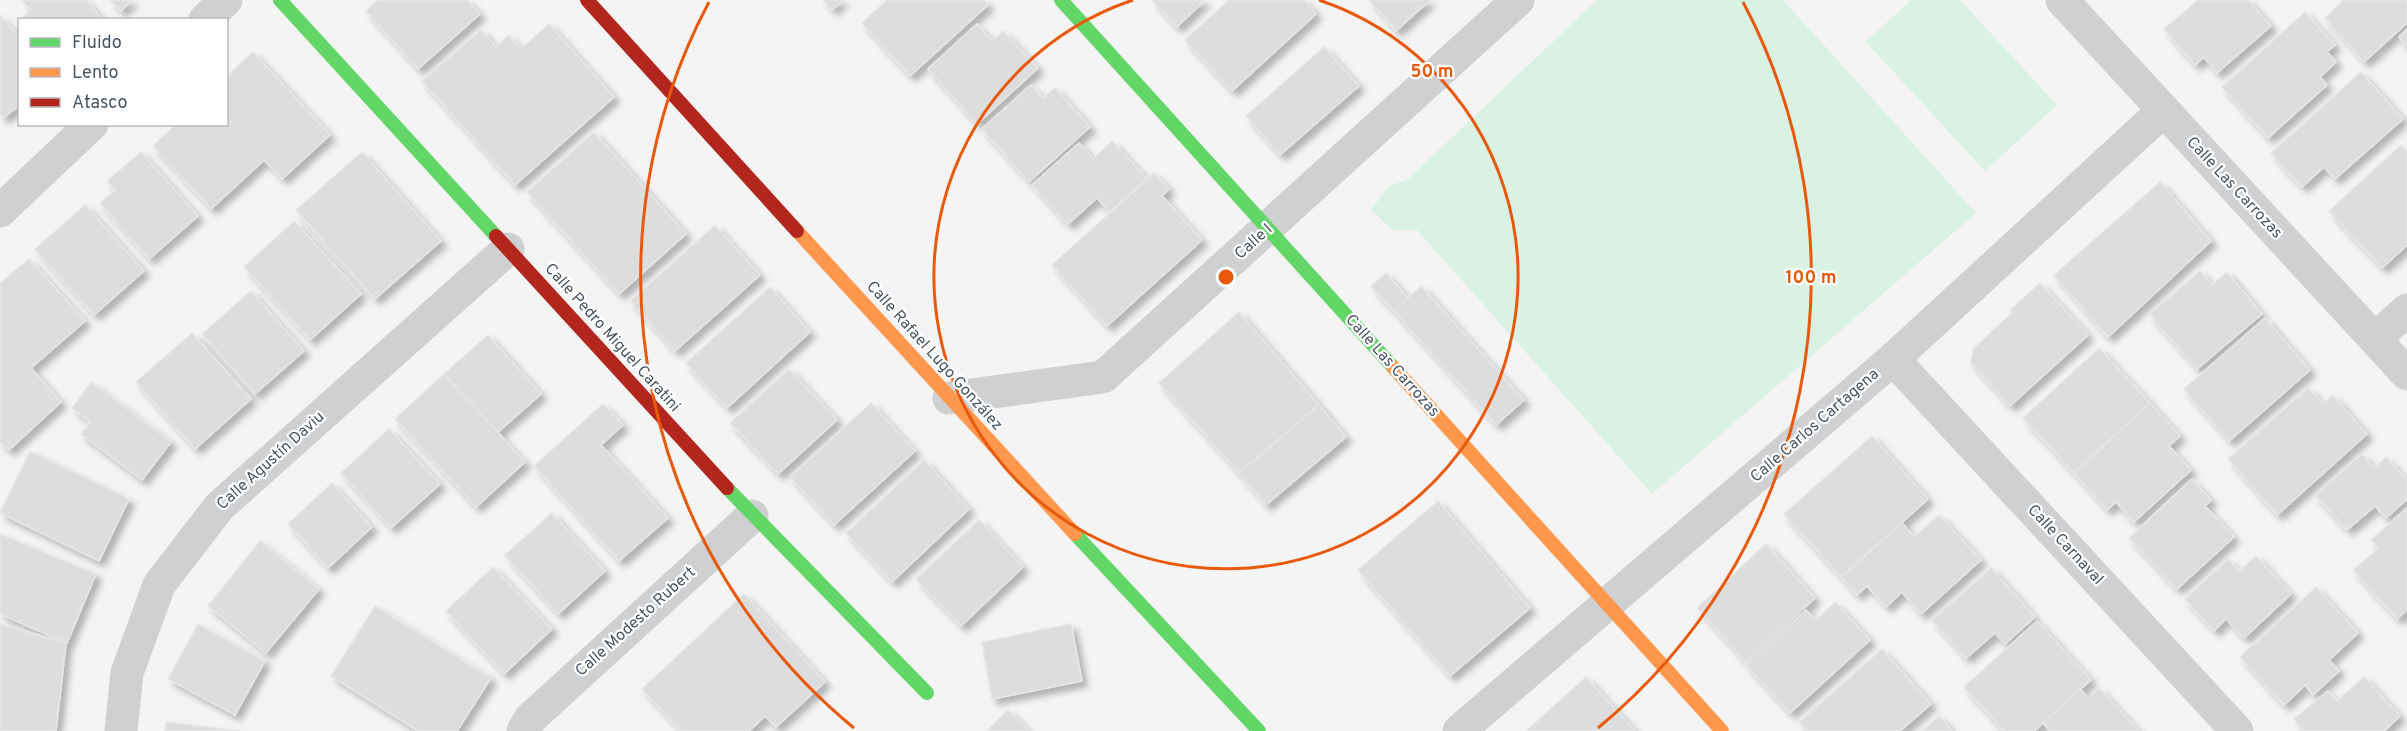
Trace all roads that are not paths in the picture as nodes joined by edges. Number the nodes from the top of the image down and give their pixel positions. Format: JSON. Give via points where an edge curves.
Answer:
{"nodes":[{"id":1,"x":225,"y":0,"type":"edge"},
{"id":2,"x":279,"y":0,"type":"edge"},
{"id":3,"x":587,"y":0,"type":"edge"},
{"id":4,"x":1061,"y":0,"type":"edge"},
{"id":5,"x":1518,"y":0,"type":"edge"},
{"id":6,"x":2062,"y":0,"type":"edge"},
{"id":7,"x":207,"y":18,"type":"edge"},
{"id":8,"x":2163,"y":111,"type":"junction"},
{"id":9,"x":90,"y":126,"type":"edge"},
{"id":10,"x":0,"y":211,"type":"edge"},
{"id":11,"x":1268,"y":229,"type":"junction"},
{"id":12,"x":508,"y":249,"type":"junction"},
{"id":13,"x":2407,"y":310,"type":"edge"},
{"id":14,"x":2375,"y":339,"type":"junction"},
{"id":15,"x":1893,"y":359,"type":"junction"},
{"id":16,"x":2407,"y":374,"type":"edge"},
{"id":17,"x":949,"y":398,"type":"junction"},
{"id":18,"x":752,"y":516,"type":"junction"},
{"id":19,"x":1608,"y":605,"type":"junction"},
{"id":20,"x":927,"y":693,"type":"dead end"},
{"id":21,"x":121,"y":731,"type":"edge"},
{"id":22,"x":523,"y":731,"type":"edge"},
{"id":23,"x":1259,"y":731,"type":"edge"},
{"id":24,"x":1459,"y":731,"type":"edge"},
{"id":25,"x":1722,"y":731,"type":"edge"},
{"id":26,"x":2238,"y":731,"type":"edge"}],
"edges":[{"from":1,"to":7,"type":"street"},
{"from":2,"to":12,"type":"street","name":"Calle Pedro Miguel Caratini"},
{"from":3,"to":17,"type":"street","name":"Calle Rafael Lugo González"},
{"from":4,"to":11,"type":"street","name":"Calle Las Carrozas"},
{"from":5,"to":11,"type":"street","name":"Calle I"},
{"from":6,"to":8,"type":"street","name":"Calle Las Carrozas"},
{"from":8,"to":14,"type":"street","name":"Calle Las Carrozas"},
{"from":8,"to":15,"type":"street","name":"Calle Carlos Cartagena"},
{"from":9,"to":10,"type":"street"},
{"from":11,"to":17,"type":"street","name":"Calle I","via":[[1103,377]]},
{"from":11,"to":19,"type":"street","name":"Calle Las Carrozas"},
{"from":12,"to":18,"type":"street","name":"Calle Pedro Miguel Caratini"},
{"from":12,"to":21,"type":"street","name":"Calle Agustín Daviu","via":[[219,507],[159,585],[127,673]]},
{"from":13,"to":14,"type":"street"},
{"from":14,"to":16,"type":"street","name":"Calle Las Carrozas"},
{"from":15,"to":19,"type":"street","name":"Calle Carlos Cartagena"},
{"from":15,"to":26,"type":"street","name":"Calle Carnaval"},
{"from":17,"to":23,"type":"street","name":"Calle Rafael Lugo González"},
{"from":18,"to":20,"type":"street","name":"Calle Pedro Miguel Caratini"},
{"from":18,"to":22,"type":"street","name":"Calle Modesto Rubert","via":[[530,719]]},
{"from":19,"to":24,"type":"street","name":"Calle Carlos Cartagena"},
{"from":19,"to":25,"type":"street","name":"Calle Las Carrozas"}]}
